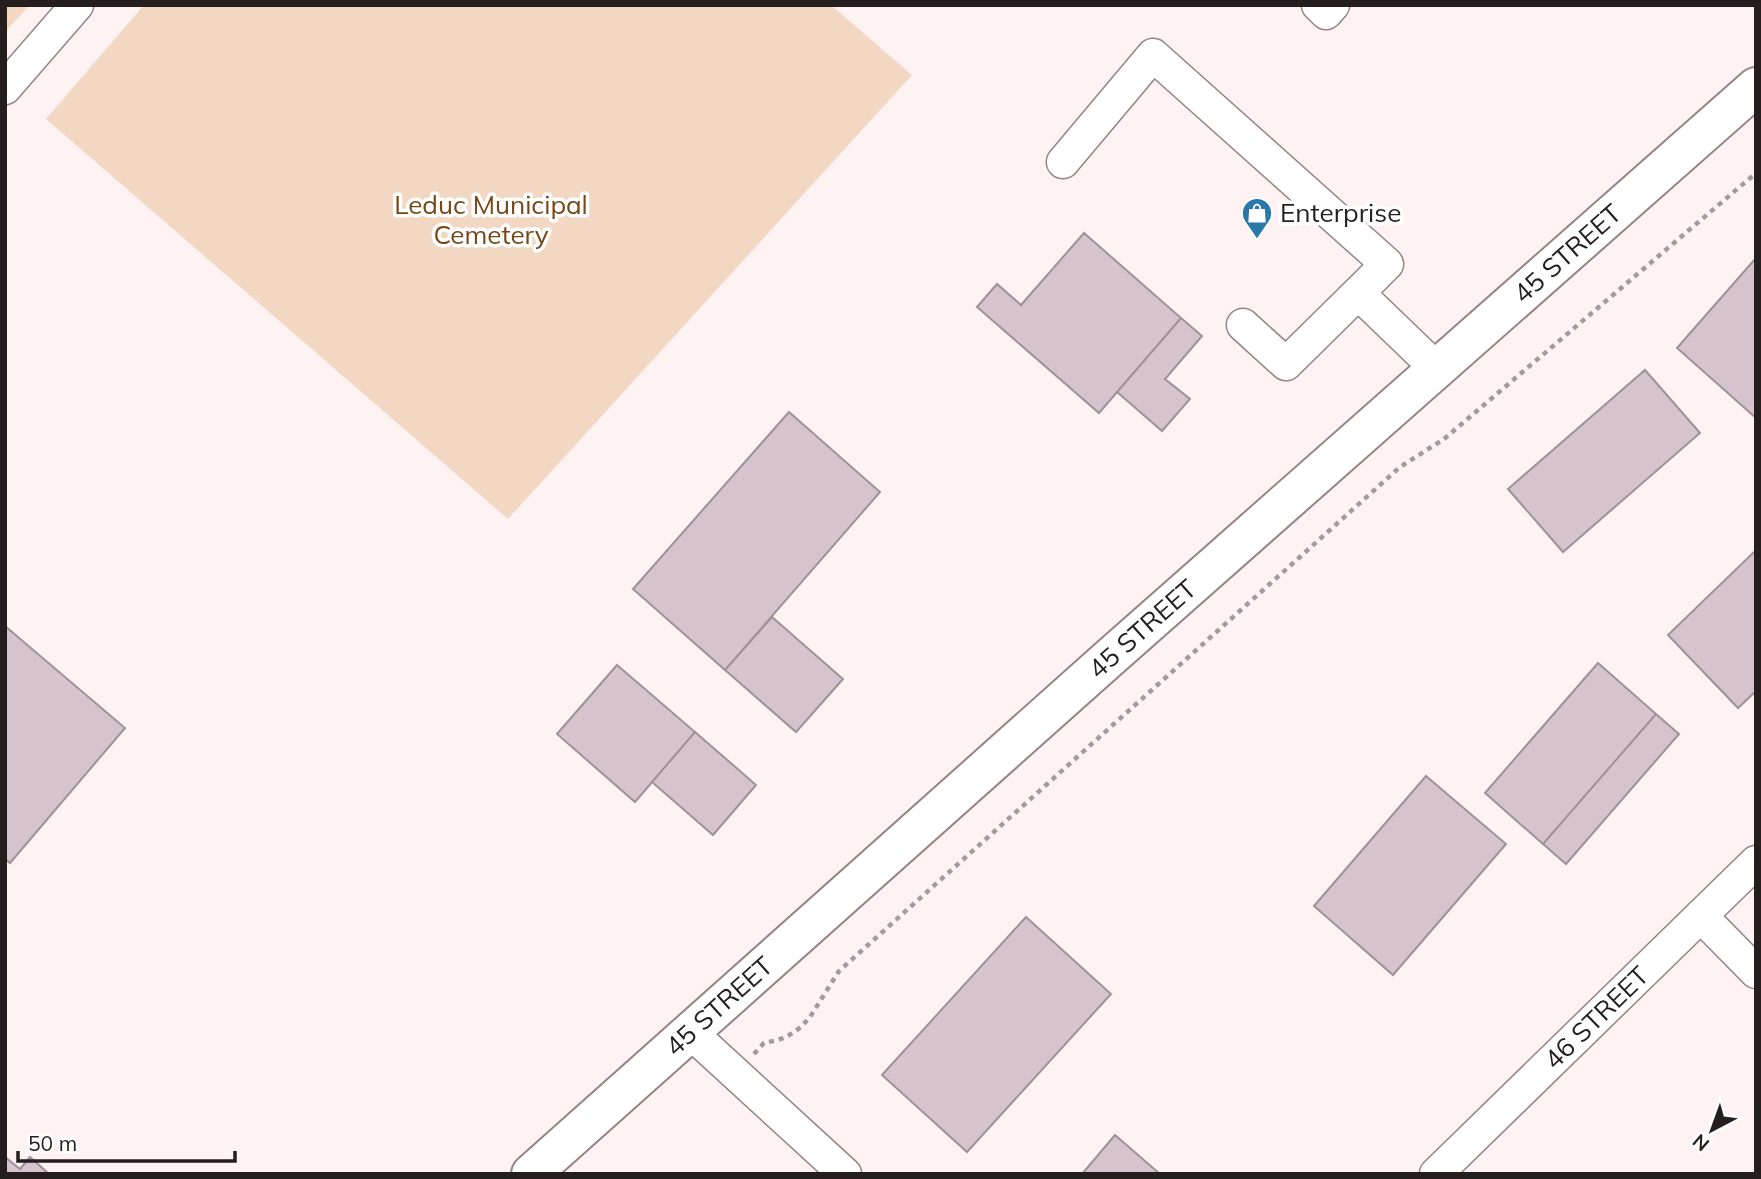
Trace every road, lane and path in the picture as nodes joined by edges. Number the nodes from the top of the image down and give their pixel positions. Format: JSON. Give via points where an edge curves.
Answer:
{"nodes":[{"id":1,"x":76,"y":5,"type":"edge"},
{"id":2,"x":1318,"y":5,"type":"edge"},
{"id":3,"x":1333,"y":5,"type":"edge"},
{"id":4,"x":1756,"y":87,"type":"edge"},
{"id":5,"x":5,"y":88,"type":"edge"},
{"id":6,"x":1063,"y":162,"type":"dead end"},
{"id":7,"x":1756,"y":173,"type":"edge"},
{"id":8,"x":1358,"y":293,"type":"junction"},
{"id":9,"x":1243,"y":325,"type":"dead end"},
{"id":10,"x":1437,"y":369,"type":"junction"},
{"id":11,"x":1756,"y":862,"type":"edge"},
{"id":12,"x":1701,"y":916,"type":"junction"},
{"id":13,"x":1756,"y":972,"type":"edge"},
{"id":14,"x":690,"y":1032,"type":"junction"},
{"id":15,"x":736,"y":1074,"type":"junction"},
{"id":16,"x":531,"y":1174,"type":"edge"},
{"id":17,"x":845,"y":1174,"type":"edge"},
{"id":18,"x":1436,"y":1174,"type":"edge"}],
"edges":[{"from":1,"to":5,"type":"street"},
{"from":2,"to":3,"type":"street","via":[[1326,13]]},
{"from":4,"to":10,"type":"main road","name":"45 STREET"},
{"from":6,"to":8,"type":"street","via":[[1153,55],[1387,264]]},
{"from":7,"to":15,"type":"path","via":[[1444,439],[1400,467],[839,971],[801,1027],[764,1043]]},
{"from":8,"to":9,"type":"street","via":[[1286,364]]},
{"from":8,"to":10,"type":"street"},
{"from":10,"to":14,"type":"main road","name":"45 STREET"},
{"from":11,"to":12,"type":"street","name":"46 STREET"},
{"from":12,"to":13,"type":"street"},
{"from":12,"to":18,"type":"street","name":"46 STREET"},
{"from":14,"to":15,"type":"street"},
{"from":14,"to":16,"type":"main road","name":"45 STREET"},
{"from":15,"to":17,"type":"street"}]}
